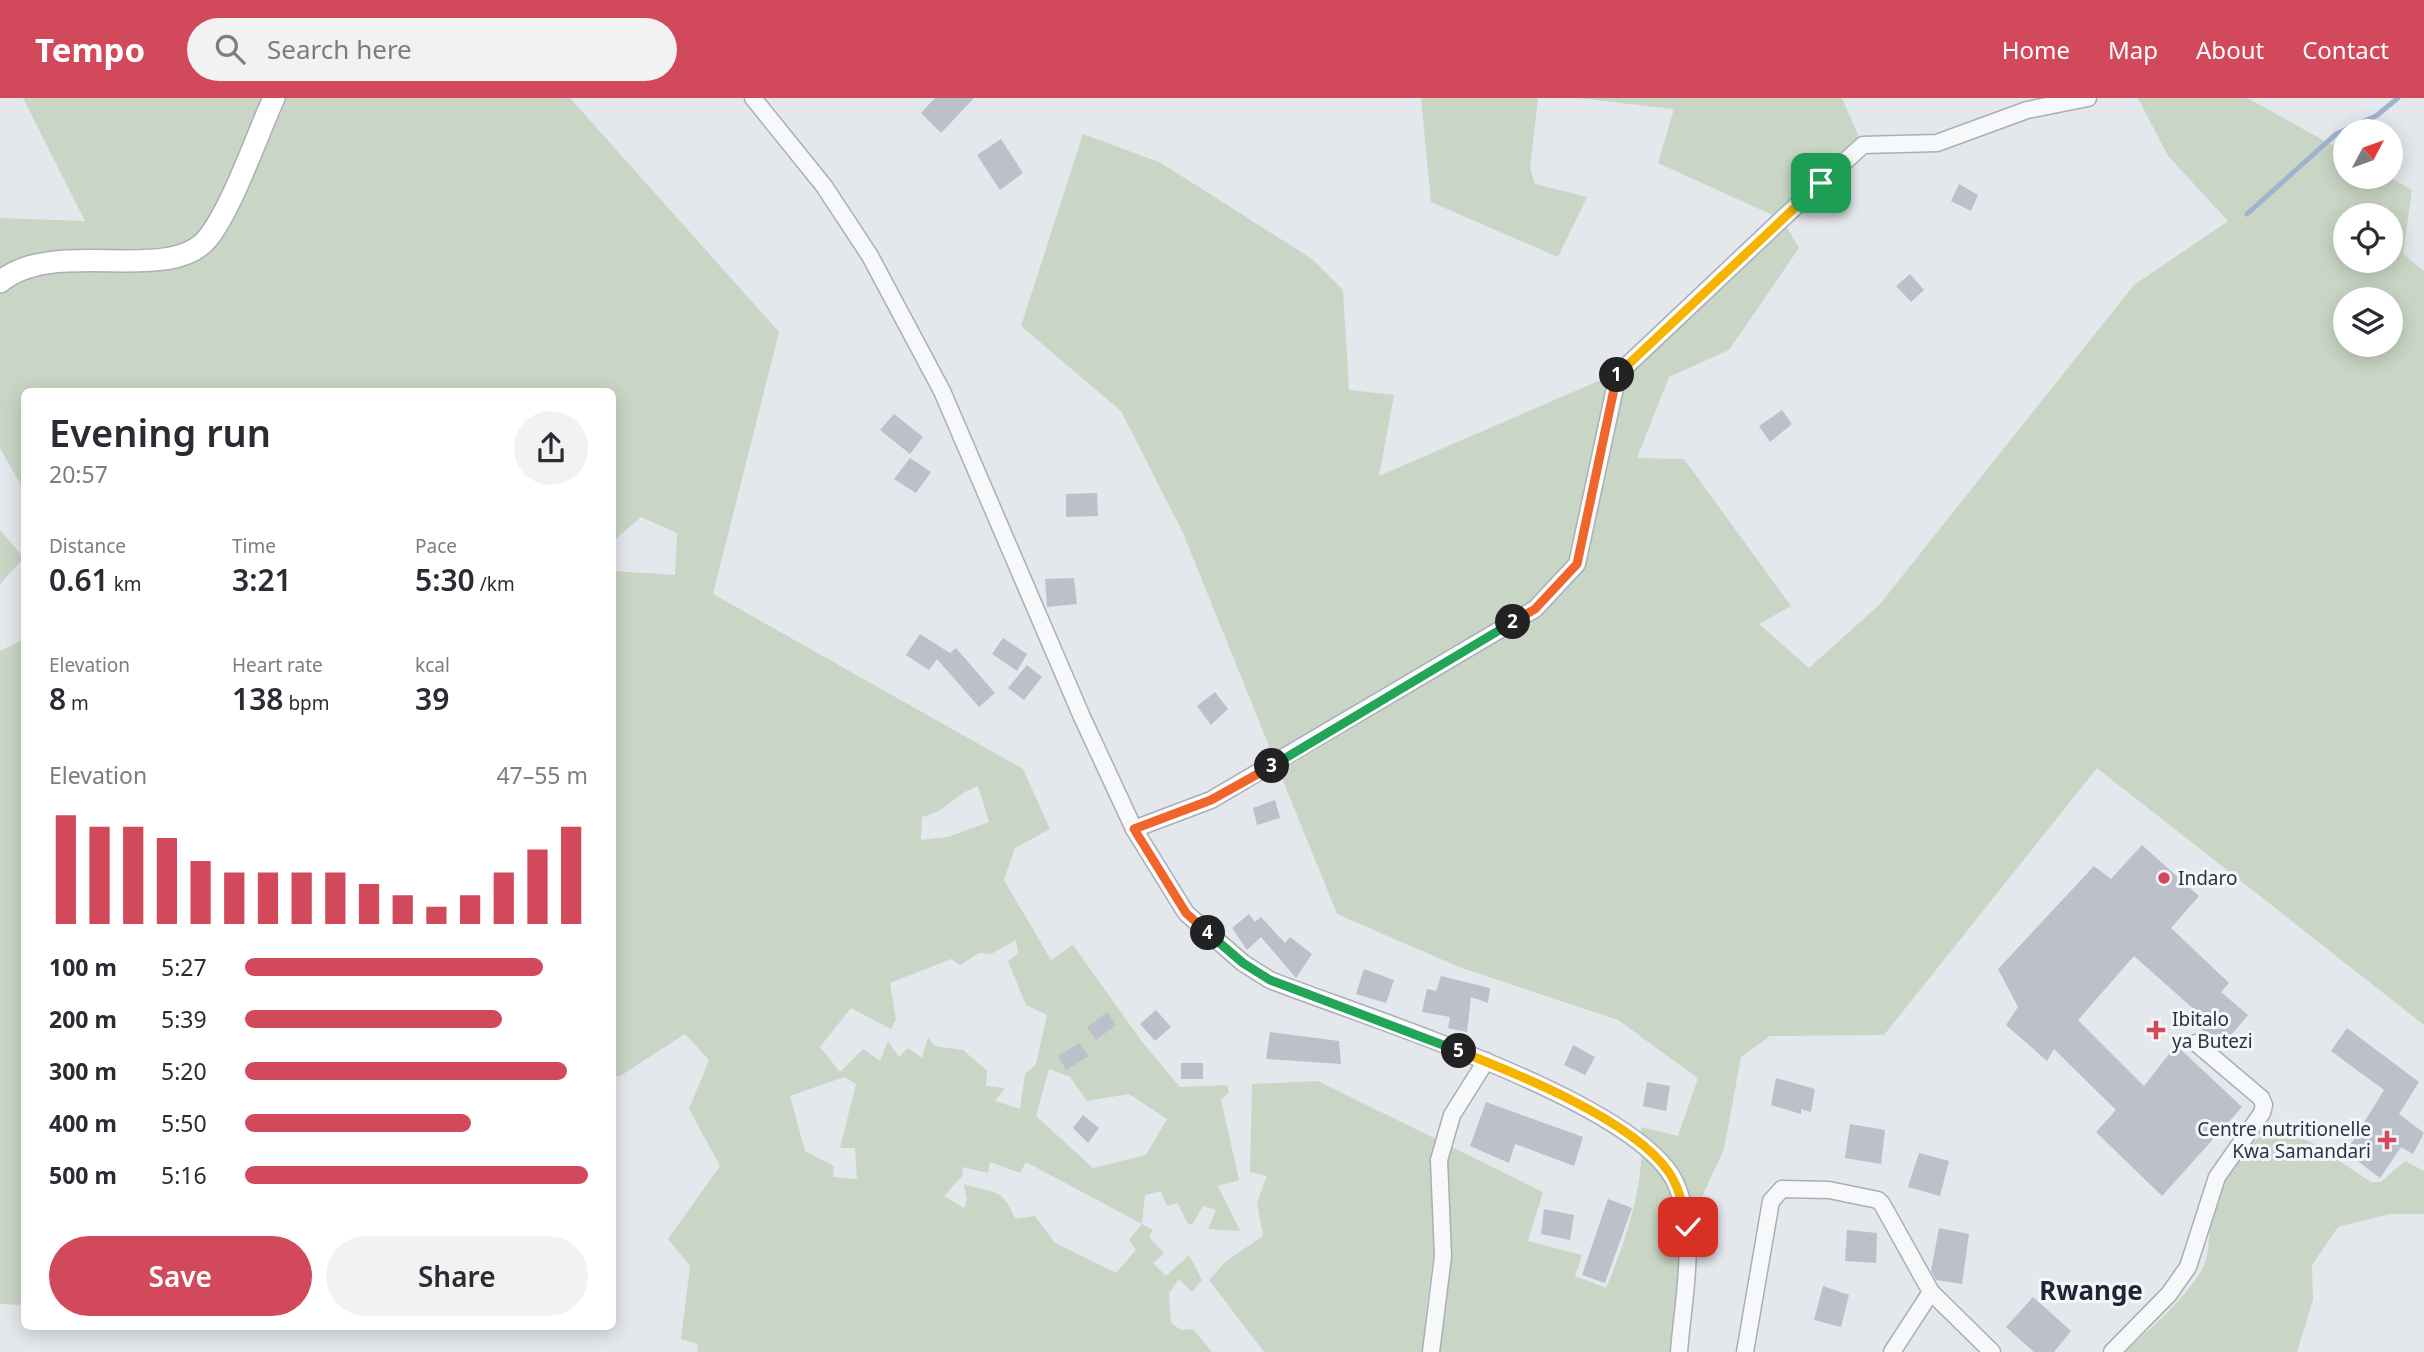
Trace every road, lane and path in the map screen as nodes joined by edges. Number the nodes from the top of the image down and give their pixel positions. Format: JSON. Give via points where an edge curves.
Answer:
{"nodes":[{"id":1,"x":274,"y":98,"type":"edge"},
{"id":2,"x":753,"y":98,"type":"edge"},
{"id":3,"x":2088,"y":98,"type":"edge"},
{"id":4,"x":0,"y":282,"type":"edge"},
{"id":5,"x":1134,"y":829,"type":"junction"},
{"id":6,"x":2196,"y":1043,"type":"dead end"},
{"id":7,"x":1486,"y":1061,"type":"junction"},
{"id":8,"x":1931,"y":1292,"type":"junction"},
{"id":9,"x":1431,"y":1352,"type":"edge"},
{"id":10,"x":1679,"y":1352,"type":"edge"},
{"id":11,"x":1745,"y":1352,"type":"edge"},
{"id":12,"x":1892,"y":1352,"type":"edge"},
{"id":13,"x":1992,"y":1352,"type":"edge"},
{"id":14,"x":2112,"y":1352,"type":"edge"}],
"edges":[{"from":1,"to":4,"type":"street","via":[[207,240],[182,255],[147,261],[38,263]]},
{"from":2,"to":5,"type":"street","via":[[798,150],[870,256],[935,379]]},
{"from":3,"to":5,"type":"street","via":[[2027,110],[1944,141],[1861,147],[1619,372],[1577,564],[1535,609],[1211,800]]},
{"from":5,"to":7,"type":"street","via":[[1186,913],[1243,963],[1270,980]]},
{"from":6,"to":14,"type":"street","via":[[2261,1098],[2262,1113],[2217,1177],[2188,1267],[2169,1294]]},
{"from":7,"to":9,"type":"street","via":[[1452,1115],[1439,1160],[1444,1247]]},
{"from":7,"to":10,"type":"street","via":[[1574,1102],[1642,1143],[1669,1172],[1688,1227]]},
{"from":8,"to":11,"type":"street","via":[[1878,1200],[1829,1190],[1782,1189],[1771,1201]]},
{"from":8,"to":12,"type":"street"},
{"from":8,"to":13,"type":"street"}]}
